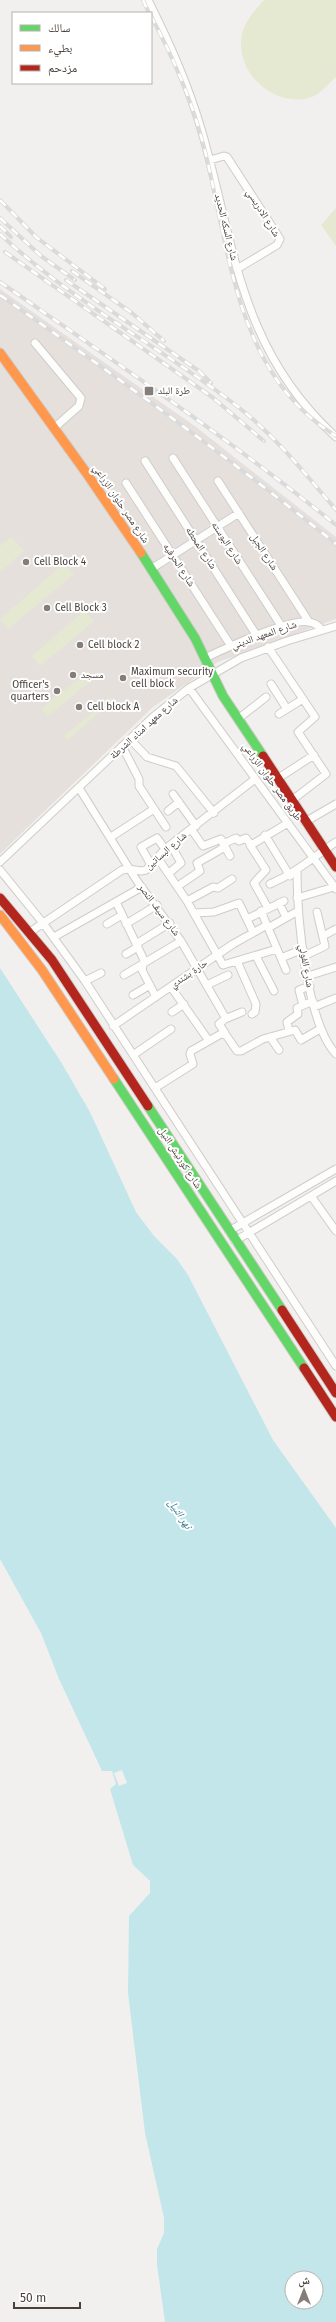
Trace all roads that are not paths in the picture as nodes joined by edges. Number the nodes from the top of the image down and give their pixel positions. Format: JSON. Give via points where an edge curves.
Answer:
{"nodes":[{"id":1,"x":148,"y":0,"type":"edge"},
{"id":2,"x":210,"y":160,"type":"junction"},
{"id":3,"x":237,"y":269,"type":"junction"},
{"id":4,"x":35,"y":343,"type":"dead end"},
{"id":5,"x":0,"y":353,"type":"edge"},
{"id":6,"x":54,"y":428,"type":"junction"},
{"id":7,"x":336,"y":437,"type":"edge"},
{"id":8,"x":173,"y":458,"type":"dead end"},
{"id":9,"x":145,"y":461,"type":"dead end"},
{"id":10,"x":218,"y":481,"type":"dead end"},
{"id":11,"x":126,"y":484,"type":"dead end"},
{"id":12,"x":239,"y":513,"type":"junction"},
{"id":13,"x":217,"y":527,"type":"junction"},
{"id":14,"x":196,"y":540,"type":"junction"},
{"id":15,"x":173,"y":555,"type":"junction"},
{"id":16,"x":151,"y":569,"type":"junction"},
{"id":17,"x":309,"y":622,"type":"junction"},
{"id":18,"x":336,"y":626,"type":"edge"},
{"id":19,"x":282,"y":627,"type":"junction"},
{"id":20,"x":322,"y":630,"type":"junction"},
{"id":21,"x":257,"y":636,"type":"junction"},
{"id":22,"x":231,"y":646,"type":"junction"},
{"id":23,"x":268,"y":647,"type":"junction"},
{"id":24,"x":205,"y":658,"type":"junction"},
{"id":25,"x":212,"y":674,"type":"junction"},
{"id":26,"x":271,"y":684,"type":"dead end"},
{"id":27,"x":190,"y":688,"type":"junction"},
{"id":28,"x":266,"y":697,"type":"dead end"},
{"id":29,"x":303,"y":699,"type":"junction"},
{"id":30,"x":287,"y":709,"type":"junction"},
{"id":31,"x":279,"y":714,"type":"dead end"},
{"id":32,"x":238,"y":719,"type":"junction"},
{"id":33,"x":130,"y":739,"type":"junction"},
{"id":34,"x":122,"y":746,"type":"junction"},
{"id":35,"x":314,"y":755,"type":"junction"},
{"id":36,"x":255,"y":779,"type":"junction"},
{"id":37,"x":277,"y":779,"type":"junction"},
{"id":38,"x":79,"y":788,"type":"junction"},
{"id":39,"x":173,"y":794,"type":"dead end"},
{"id":40,"x":291,"y":801,"type":"junction"},
{"id":41,"x":179,"y":802,"type":"junction"},
{"id":42,"x":336,"y":804,"type":"edge"},
{"id":43,"x":154,"y":809,"type":"junction"},
{"id":44,"x":168,"y":811,"type":"dead end"},
{"id":45,"x":214,"y":813,"type":"junction"},
{"id":46,"x":305,"y":822,"type":"junction"},
{"id":47,"x":288,"y":823,"type":"junction"},
{"id":48,"x":166,"y":827,"type":"dead end"},
{"id":49,"x":194,"y":827,"type":"junction"},
{"id":50,"x":265,"y":836,"type":"junction"},
{"id":51,"x":111,"y":837,"type":"junction"},
{"id":52,"x":336,"y":842,"type":"edge"},
{"id":53,"x":250,"y":844,"type":"junction"},
{"id":54,"x":224,"y":845,"type":"junction"},
{"id":55,"x":168,"y":847,"type":"junction"},
{"id":56,"x":324,"y":850,"type":"junction"},
{"id":57,"x":230,"y":856,"type":"dead end"},
{"id":58,"x":157,"y":857,"type":"junction"},
{"id":59,"x":312,"y":857,"type":"junction"},
{"id":60,"x":0,"y":862,"type":"edge"},
{"id":61,"x":151,"y":865,"type":"junction"},
{"id":62,"x":336,"y":867,"type":"edge"},
{"id":63,"x":131,"y":869,"type":"junction"},
{"id":64,"x":0,"y":870,"type":"edge"},
{"id":65,"x":297,"y":871,"type":"junction"},
{"id":66,"x":169,"y":873,"type":"junction"},
{"id":67,"x":290,"y":876,"type":"junction"},
{"id":68,"x":232,"y":879,"type":"dead end"},
{"id":69,"x":270,"y":884,"type":"dead end"},
{"id":70,"x":178,"y":886,"type":"junction"},
{"id":71,"x":142,"y":887,"type":"junction"},
{"id":72,"x":335,"y":888,"type":"edge"},
{"id":73,"x":0,"y":898,"type":"edge"},
{"id":74,"x":297,"y":898,"type":"junction"},
{"id":75,"x":187,"y":901,"type":"junction"},
{"id":76,"x":116,"y":902,"type":"junction"},
{"id":77,"x":157,"y":905,"type":"junction"},
{"id":78,"x":265,"y":910,"type":"junction"},
{"id":79,"x":298,"y":911,"type":"junction"},
{"id":80,"x":317,"y":912,"type":"dead end"},
{"id":81,"x":194,"y":913,"type":"junction"},
{"id":82,"x":0,"y":915,"type":"edge"},
{"id":83,"x":122,"y":915,"type":"junction"},
{"id":84,"x":286,"y":917,"type":"junction"},
{"id":85,"x":248,"y":919,"type":"junction"},
{"id":86,"x":44,"y":923,"type":"junction"},
{"id":87,"x":170,"y":923,"type":"junction"},
{"id":88,"x":107,"y":924,"type":"dead end"},
{"id":89,"x":126,"y":924,"type":"junction"},
{"id":90,"x":268,"y":926,"type":"junction"},
{"id":91,"x":336,"y":930,"type":"edge"},
{"id":92,"x":30,"y":932,"type":"junction"},
{"id":93,"x":254,"y":932,"type":"junction"},
{"id":94,"x":323,"y":936,"type":"junction"},
{"id":95,"x":54,"y":937,"type":"junction"},
{"id":96,"x":181,"y":941,"type":"junction"},
{"id":97,"x":137,"y":945,"type":"junction"},
{"id":98,"x":277,"y":949,"type":"junction"},
{"id":99,"x":304,"y":953,"type":"junction"},
{"id":100,"x":126,"y":954,"type":"dead end"},
{"id":101,"x":218,"y":955,"type":"junction"},
{"id":102,"x":256,"y":956,"type":"junction"},
{"id":103,"x":281,"y":958,"type":"junction"},
{"id":104,"x":237,"y":961,"type":"junction"},
{"id":105,"x":144,"y":963,"type":"junction"},
{"id":106,"x":336,"y":966,"type":"edge"},
{"id":107,"x":198,"y":968,"type":"junction"},
{"id":108,"x":286,"y":970,"type":"dead end"},
{"id":109,"x":101,"y":973,"type":"dead end"},
{"id":110,"x":228,"y":975,"type":"dead end"},
{"id":111,"x":124,"y":976,"type":"dead end"},
{"id":112,"x":308,"y":976,"type":"junction"},
{"id":113,"x":85,"y":981,"type":"junction"},
{"id":114,"x":150,"y":985,"type":"junction"},
{"id":115,"x":207,"y":985,"type":"junction"},
{"id":116,"x":310,"y":986,"type":"junction"},
{"id":117,"x":171,"y":987,"type":"junction"},
{"id":118,"x":274,"y":991,"type":"dead end"},
{"id":119,"x":134,"y":995,"type":"dead end"},
{"id":120,"x":156,"y":997,"type":"junction"},
{"id":121,"x":336,"y":998,"type":"edge"},
{"id":122,"x":184,"y":1004,"type":"junction"},
{"id":123,"x":313,"y":1004,"type":"junction"},
{"id":124,"x":304,"y":1005,"type":"junction"},
{"id":125,"x":172,"y":1012,"type":"dead end"},
{"id":126,"x":242,"y":1012,"type":"dead end"},
{"id":127,"x":252,"y":1014,"type":"dead end"},
{"id":128,"x":225,"y":1020,"type":"junction"},
{"id":129,"x":113,"y":1026,"type":"junction"},
{"id":130,"x":171,"y":1029,"type":"dead end"},
{"id":131,"x":320,"y":1029,"type":"junction"},
{"id":132,"x":290,"y":1031,"type":"junction"},
{"id":133,"x":225,"y":1034,"type":"junction"},
{"id":134,"x":270,"y":1037,"type":"junction"},
{"id":135,"x":209,"y":1041,"type":"junction"},
{"id":136,"x":279,"y":1050,"type":"dead end"},
{"id":137,"x":336,"y":1054,"type":"edge"},
{"id":138,"x":133,"y":1055,"type":"junction"},
{"id":139,"x":155,"y":1088,"type":"junction"},
{"id":140,"x":336,"y":1170,"type":"edge"},
{"id":141,"x":336,"y":1181,"type":"edge"},
{"id":142,"x":311,"y":1196,"type":"junction"},
{"id":143,"x":243,"y":1223,"type":"junction"},
{"id":144,"x":336,"y":1231,"type":"edge"},
{"id":145,"x":229,"y":1232,"type":"junction"},
{"id":146,"x":249,"y":1232,"type":"junction"},
{"id":147,"x":235,"y":1240,"type":"junction"},
{"id":148,"x":336,"y":1366,"type":"edge"},
{"id":149,"x":336,"y":1393,"type":"edge"},
{"id":150,"x":336,"y":1417,"type":"edge"}],
"edges":[{"from":1,"to":2,"type":"street","name":"شارع السكه الحديد","via":[[177,58]]},
{"from":2,"to":3,"type":"street","name":"شارع السكه الحديد"},
{"from":2,"to":3,"type":"street","name":"شارع الادريسي","via":[[227,157],[280,239],[277,245]]},
{"from":3,"to":7,"type":"street","name":"شارع السكه الحديد","via":[[254,320],[272,358],[304,404]]},
{"from":4,"to":6,"type":"street","via":[[81,398],[79,406]]},
{"from":5,"to":6,"type":"main road","name":"شارع مصر حلوان الزراعي"},
{"from":6,"to":16,"type":"main road","name":"شارع مصر حلوان الزراعي"},
{"from":8,"to":13,"type":"street","name":"شارع البوسته"},
{"from":9,"to":14,"type":"street","name":"شارع المحطه"},
{"from":10,"to":12,"type":"street","name":"شارع الجبل"},
{"from":11,"to":15,"type":"street","name":"شارع الحرفيه"},
{"from":12,"to":13,"type":"street"},
{"from":12,"to":17,"type":"street","name":"شارع الجبل"},
{"from":13,"to":14,"type":"street"},
{"from":13,"to":19,"type":"street","name":"شارع البوسته"},
{"from":14,"to":15,"type":"street"},
{"from":14,"to":21,"type":"street","name":"شارع المحطه"},
{"from":15,"to":16,"type":"street"},
{"from":15,"to":22,"type":"street","name":"شارع الحرفيه"},
{"from":16,"to":24,"type":"main road","name":"شارع مصر حلوان الزراعي"},
{"from":17,"to":19,"type":"street","name":"شارع المعهد الديني"},
{"from":17,"to":20,"type":"street","name":"شارع المعهد الديني"},
{"from":18,"to":20,"type":"street","name":"شارع معهد امناء الشرطة"},
{"from":19,"to":21,"type":"street","name":"شارع المعهد الديني"},
{"from":20,"to":23,"type":"street","name":"شارع معهد امناء الشرطة"},
{"from":21,"to":22,"type":"street","name":"شارع المعهد الديني"},
{"from":22,"to":24,"type":"street","name":"شارع المعهد الديني"},
{"from":23,"to":25,"type":"street","name":"شارع معهد امناء الشرطة"},
{"from":23,"to":29,"type":"street"},
{"from":24,"to":25,"type":"main road","name":"شارع مصر حلوان الزراعي"},
{"from":25,"to":27,"type":"street","name":"شارع معهد امناء الشرطة"},
{"from":25,"to":32,"type":"main road","name":"طريق مصر حلوان الزراعي"},
{"from":26,"to":30,"type":"street"},
{"from":27,"to":33,"type":"street","name":"شارع معهد امناء الشرطة"},
{"from":27,"to":36,"type":"street","name":"طريق مصر حلوان الزراعي"},
{"from":28,"to":32,"type":"street"},
{"from":29,"to":30,"type":"street"},
{"from":29,"to":35,"type":"street","via":[[316,717],[298,732]]},
{"from":30,"to":31,"type":"street"},
{"from":32,"to":37,"type":"main road","name":"طريق مصر حلوان الزراعي"},
{"from":33,"to":34,"type":"street","name":"شارع معهد امناء الشرطة"},
{"from":33,"to":45,"type":"street","via":[[147,758],[176,766]]},
{"from":34,"to":38,"type":"street","name":"شارع معهد امناء الشرطة"},
{"from":34,"to":43,"type":"street","via":[[139,779],[139,786]]},
{"from":35,"to":37,"type":"street"},
{"from":35,"to":40,"type":"street","via":[[326,776]]},
{"from":36,"to":45,"type":"street","name":"شارع البساتين"},
{"from":36,"to":47,"type":"street","name":"طريق مصر حلوان الزراعي"},
{"from":37,"to":40,"type":"main road","name":"طريق مصر حلوان الزراعي"},
{"from":38,"to":51,"type":"street","name":"شارع سيف النصر"},
{"from":38,"to":60,"type":"street","name":"شارع معهد امناء الشرطة"},
{"from":39,"to":41,"type":"street"},
{"from":40,"to":46,"type":"main road","name":"طريق مصر حلوان الزراعي"},
{"from":41,"to":44,"type":"street"},
{"from":41,"to":49,"type":"street"},
{"from":42,"to":46,"type":"street"},
{"from":43,"to":48,"type":"street"},
{"from":43,"to":51,"type":"street"},
{"from":45,"to":49,"type":"street","name":"شارع البساتين"},
{"from":46,"to":56,"type":"main road","name":"طريق مصر حلوان الزراعي"},
{"from":47,"to":50,"type":"street"},
{"from":47,"to":59,"type":"street","name":"طريق مصر حلوان الزراعي"},
{"from":49,"to":54,"type":"street","via":[[203,846],[220,839]]},
{"from":49,"to":55,"type":"street","name":"شارع البساتين"},
{"from":50,"to":53,"type":"street"},
{"from":50,"to":67,"type":"street"},
{"from":51,"to":63,"type":"street","name":"شارع سيف النصر"},
{"from":52,"to":56,"type":"street"},
{"from":53,"to":54,"type":"street","via":[[246,838],[239,841],[236,838]]},
{"from":53,"to":78,"type":"street","via":[[266,870],[254,883]]},
{"from":54,"to":57,"type":"street"},
{"from":54,"to":70,"type":"street","via":[[197,863],[200,871]]},
{"from":55,"to":58,"type":"street","name":"شارع البساتين"},
{"from":55,"to":61,"type":"street","via":[[157,838],[141,848]]},
{"from":55,"to":66,"type":"street","via":[[181,863]]},
{"from":56,"to":59,"type":"street"},
{"from":56,"to":62,"type":"main road","name":"طريق مصر حلوان الزراعي"},
{"from":58,"to":61,"type":"street","name":"شارع البساتين"},
{"from":58,"to":66,"type":"street"},
{"from":59,"to":65,"type":"street"},
{"from":59,"to":72,"type":"street","name":"طريق مصر حلوان الزراعي"},
{"from":61,"to":63,"type":"street","name":"شارع البساتين","via":[[144,871]]},
{"from":63,"to":71,"type":"street","name":"شارع سيف النصر"},
{"from":63,"to":86,"type":"street","name":"شارع البساتين","via":[[122,870]]},
{"from":64,"to":86,"type":"street"},
{"from":65,"to":67,"type":"street"},
{"from":65,"to":74,"type":"street","name":"شارع الفولي"},
{"from":66,"to":70,"type":"street"},
{"from":67,"to":69,"type":"street"},
{"from":68,"to":75,"type":"street"},
{"from":70,"to":75,"type":"street"},
{"from":71,"to":76,"type":"street"},
{"from":71,"to":77,"type":"street","name":"شارع سيف النصر"},
{"from":72,"to":74,"type":"street"},
{"from":73,"to":92,"type":"main road","name":"شارع كورنيش النيل"},
{"from":74,"to":79,"type":"street","name":"شارع الفولي"},
{"from":75,"to":81,"type":"street"},
{"from":76,"to":83,"type":"street"},
{"from":76,"to":95,"type":"street"},
{"from":77,"to":87,"type":"street","name":"شارع سيف النصر"},
{"from":77,"to":89,"type":"street"},
{"from":78,"to":84,"type":"street","via":[[282,902]]},
{"from":78,"to":85,"type":"street"},
{"from":78,"to":90,"type":"street"},
{"from":79,"to":84,"type":"street","name":"حارة بشندي"},
{"from":79,"to":99,"type":"street","name":"شارع الفولي"},
{"from":80,"to":94,"type":"street"},
{"from":81,"to":85,"type":"street","via":[[214,912],[238,902]]},
{"from":81,"to":101,"type":"street"},
{"from":82,"to":150,"type":"main road","name":"شارع كورنيش النيل","via":[[46,976]]},
{"from":83,"to":88,"type":"street"},
{"from":83,"to":89,"type":"street"},
{"from":84,"to":90,"type":"street","name":"حارة بشندي"},
{"from":85,"to":93,"type":"street"},
{"from":86,"to":92,"type":"street","name":"شارع البساتين"},
{"from":86,"to":95,"type":"street"},
{"from":87,"to":96,"type":"street","name":"شارع سيف النصر"},
{"from":87,"to":97,"type":"street"},
{"from":89,"to":97,"type":"street"},
{"from":90,"to":93,"type":"street","name":"حارة بشندي"},
{"from":90,"to":98,"type":"street"},
{"from":91,"to":94,"type":"street"},
{"from":92,"to":145,"type":"main road","name":"شارع كورنيش النيل","via":[[56,966]]},
{"from":93,"to":101,"type":"street","name":"حارة بشندي"},
{"from":94,"to":99,"type":"street","via":[[324,948]]},
{"from":95,"to":113,"type":"street"},
{"from":96,"to":105,"type":"street"},
{"from":96,"to":107,"type":"street","name":"شارع سيف النصر"},
{"from":97,"to":100,"type":"street"},
{"from":97,"to":105,"type":"street"},
{"from":98,"to":102,"type":"street"},
{"from":98,"to":103,"type":"street"},
{"from":99,"to":103,"type":"street"},
{"from":99,"to":112,"type":"street","name":"شارع الفولي"},
{"from":101,"to":104,"type":"street","via":[[223,964]]},
{"from":101,"to":107,"type":"street","name":"حارة بشندي"},
{"from":102,"to":104,"type":"street"},
{"from":102,"to":118,"type":"street"},
{"from":103,"to":108,"type":"street"},
{"from":104,"to":127,"type":"street","via":[[256,1004],[255,1012]]},
{"from":105,"to":111,"type":"street"},
{"from":105,"to":114,"type":"street","via":[[142,970]]},
{"from":106,"to":112,"type":"street"},
{"from":107,"to":115,"type":"street","name":"شارع سيف النصر"},
{"from":107,"to":117,"type":"street","name":"حارة بشندي"},
{"from":109,"to":113,"type":"street"},
{"from":110,"to":115,"type":"street"},
{"from":112,"to":116,"type":"street","name":"شارع الفولي"},
{"from":113,"to":129,"type":"street"},
{"from":114,"to":119,"type":"street"},
{"from":114,"to":120,"type":"street"},
{"from":115,"to":128,"type":"street","name":"شارع سيف النصر"},
{"from":116,"to":123,"type":"street","name":"شارع الفولي"},
{"from":116,"to":124,"type":"street","via":[[299,990]]},
{"from":117,"to":120,"type":"street","name":"حارة بشندي"},
{"from":117,"to":122,"type":"street"},
{"from":120,"to":129,"type":"street","name":"حارة بشندي"},
{"from":121,"to":123,"type":"street"},
{"from":122,"to":125,"type":"street"},
{"from":122,"to":135,"type":"street"},
{"from":123,"to":124,"type":"street"},
{"from":123,"to":131,"type":"street","name":"شارع الفولي"},
{"from":124,"to":132,"type":"street","via":[[296,1009],[298,1014],[287,1022]]},
{"from":126,"to":128,"type":"street"},
{"from":128,"to":133,"type":"street","name":"شارع سيف النصر","via":[[220,1024]]},
{"from":129,"to":138,"type":"street"},
{"from":130,"to":138,"type":"street"},
{"from":131,"to":132,"type":"street","via":[[301,1040],[295,1030]]},
{"from":131,"to":137,"type":"street","name":"شارع الفولي"},
{"from":132,"to":134,"type":"street"},
{"from":133,"to":134,"type":"street","via":[[237,1051],[241,1052]]},
{"from":133,"to":135,"type":"street"},
{"from":134,"to":136,"type":"street"},
{"from":135,"to":139,"type":"street","via":[[190,1052],[193,1064]]},
{"from":138,"to":139,"type":"street"},
{"from":139,"to":143,"type":"street"},
{"from":140,"to":143,"type":"street"},
{"from":141,"to":142,"type":"street"},
{"from":142,"to":144,"type":"street"},
{"from":142,"to":146,"type":"street"},
{"from":143,"to":145,"type":"street"},
{"from":143,"to":146,"type":"street"},
{"from":145,"to":147,"type":"main road","name":"شارع كورنيش النيل"},
{"from":146,"to":147,"type":"street"},
{"from":146,"to":148,"type":"street"},
{"from":147,"to":149,"type":"main road","name":"شارع كورنيش النيل"}]}
